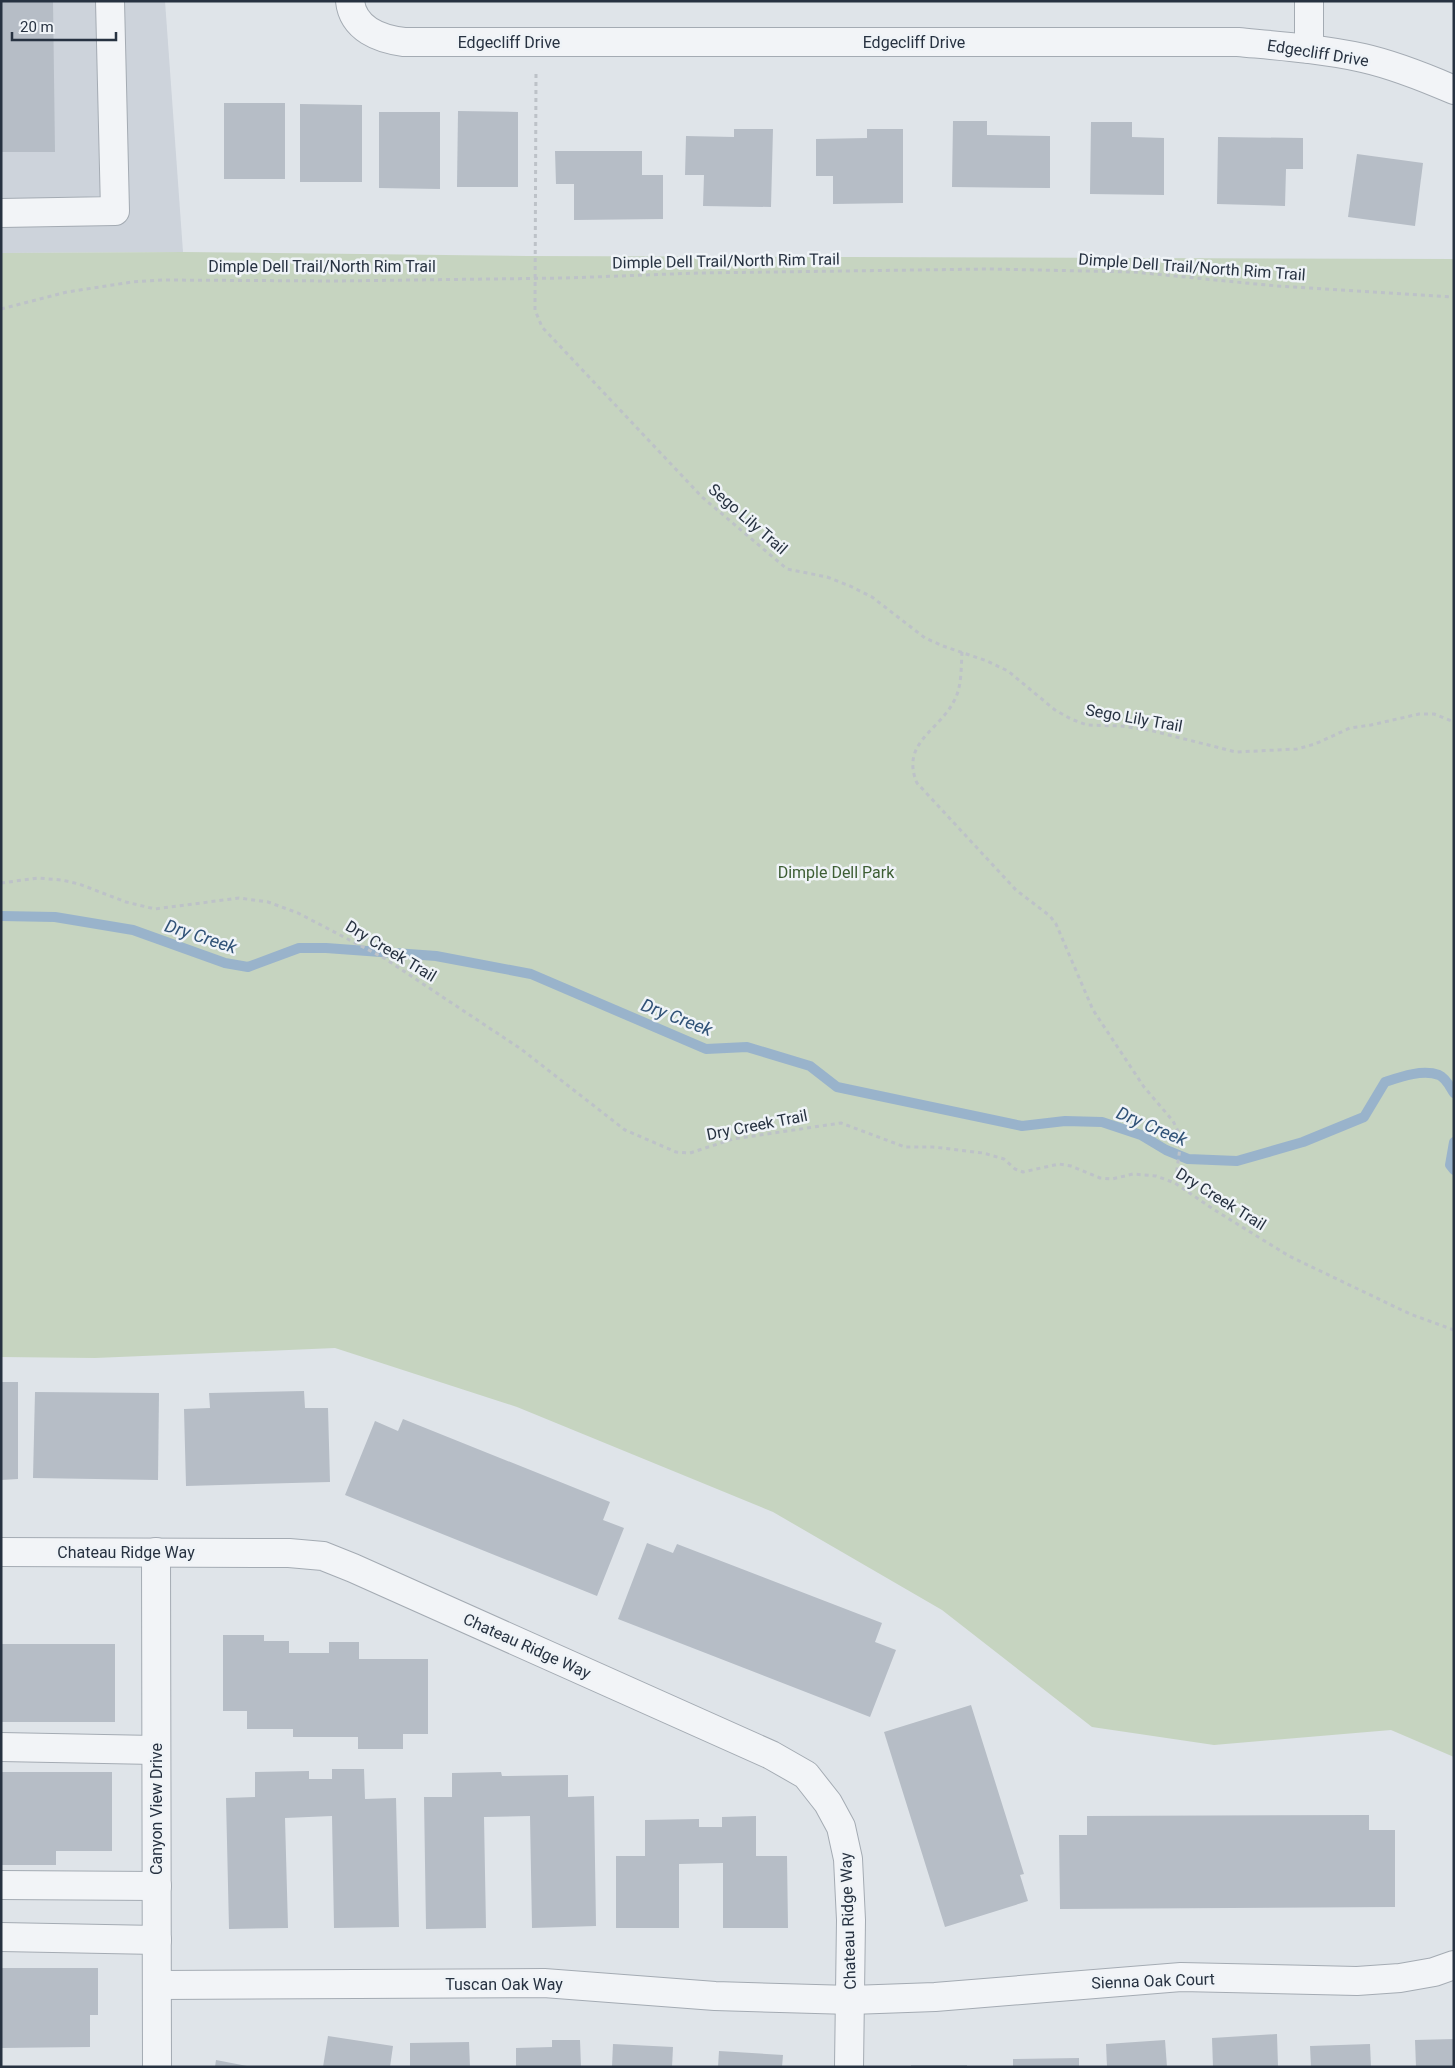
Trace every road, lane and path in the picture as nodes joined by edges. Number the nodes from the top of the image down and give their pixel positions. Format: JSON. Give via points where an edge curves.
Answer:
{"nodes":[{"id":1,"x":110,"y":1,"type":"edge"},
{"id":2,"x":350,"y":1,"type":"edge"},
{"id":3,"x":1309,"y":1,"type":"edge"},
{"id":4,"x":536,"y":42,"type":"junction"},
{"id":5,"x":1309,"y":49,"type":"junction"},
{"id":6,"x":1454,"y":90,"type":"edge"},
{"id":7,"x":1,"y":213,"type":"edge"},
{"id":8,"x":534,"y":278,"type":"junction"},
{"id":9,"x":1454,"y":297,"type":"edge"},
{"id":10,"x":1,"y":309,"type":"edge"},
{"id":11,"x":962,"y":652,"type":"junction"},
{"id":12,"x":1454,"y":722,"type":"edge"},
{"id":13,"x":1,"y":883,"type":"edge"},
{"id":14,"x":1175,"y":1183,"type":"junction"},
{"id":15,"x":1454,"y":1330,"type":"edge"},
{"id":16,"x":1,"y":1552,"type":"edge"},
{"id":17,"x":156,"y":1552,"type":"junction"},
{"id":18,"x":1,"y":1747,"type":"edge"},
{"id":19,"x":155,"y":1750,"type":"junction"},
{"id":20,"x":1,"y":1884,"type":"edge"},
{"id":21,"x":156,"y":1886,"type":"junction"},
{"id":22,"x":1,"y":1938,"type":"edge"},
{"id":23,"x":157,"y":1940,"type":"junction"},
{"id":24,"x":1454,"y":1965,"type":"edge"},
{"id":25,"x":158,"y":1985,"type":"junction"},
{"id":26,"x":850,"y":2000,"type":"junction"},
{"id":27,"x":157,"y":2067,"type":"edge"},
{"id":28,"x":849,"y":2067,"type":"edge"}],
"edges":[{"from":1,"to":7,"type":"street","via":[[115,211]]},
{"from":2,"to":4,"type":"street","name":"Edgecliff Drive","via":[[351,11],[370,32],[385,39],[404,42]]},
{"from":3,"to":5,"type":"street"},
{"from":4,"to":5,"type":"street","name":"Edgecliff Drive","via":[[1238,42]]},
{"from":4,"to":8,"type":"path","name":"Sego Lily Trail"},
{"from":5,"to":6,"type":"street","name":"Edgecliff Drive","via":[[1364,58]]},
{"from":8,"to":9,"type":"path","name":"Dimple Dell Trail/North Rim Trail","via":[[989,269],[1134,272],[1277,286]]},
{"from":8,"to":10,"type":"path","name":"Dimple Dell Trail/North Rim Trail","via":[[163,280],[67,292]]},
{"from":8,"to":11,"type":"path","name":"Sego Lily Trail","via":[[534,310],[542,327],[702,497],[787,569],[850,586],[872,597],[925,638]]},
{"from":11,"to":12,"type":"path","name":"Sego Lily Trail","via":[[1008,672],[1055,710],[1087,725],[1149,730],[1236,752],[1297,749],[1350,728],[1419,714],[1434,714]]},
{"from":11,"to":14,"type":"path","via":[[959,687],[954,701],[923,738],[913,762],[917,783],[1016,890],[1056,924],[1093,1010],[1144,1087],[1177,1129],[1181,1141]]},
{"from":13,"to":14,"type":"path","name":"Dry Creek Trail","via":[[38,878],[62,880],[155,909],[239,898],[268,902],[298,913],[384,958],[522,1048],[626,1130],[676,1152],[690,1153],[732,1139],[841,1123],[905,1146],[982,1153],[1004,1159],[1023,1172],[1059,1164],[1100,1178],[1133,1174],[1156,1176]]},
{"from":14,"to":15,"type":"path","name":"Dry Creek Trail","via":[[1289,1256],[1410,1314]]},
{"from":16,"to":17,"type":"street","name":"Chateau Ridge Way"},
{"from":17,"to":19,"type":"street","name":"Canyon View Drive"},
{"from":17,"to":26,"type":"street","name":"Chateau Ridge Way","via":[[323,1556],[762,1751],[806,1775],[828,1803],[841,1827],[848,1859]]},
{"from":18,"to":19,"type":"street"},
{"from":19,"to":21,"type":"street","name":"Canyon View Drive"},
{"from":20,"to":21,"type":"street"},
{"from":21,"to":23,"type":"street","name":"Canyon View Drive"},
{"from":22,"to":23,"type":"street"},
{"from":23,"to":25,"type":"street","name":"Canyon View Drive"},
{"from":24,"to":26,"type":"street","name":"Sienna Oak Court","via":[[1400,1978],[1357,1981],[1181,1977],[935,1997]]},
{"from":25,"to":26,"type":"street","name":"Tuscan Oak Way","via":[[544,1982],[716,1996]]},
{"from":25,"to":27,"type":"street","name":"Canyon View Drive"},
{"from":26,"to":28,"type":"street","name":"Chateau Ridge Way"}]}
